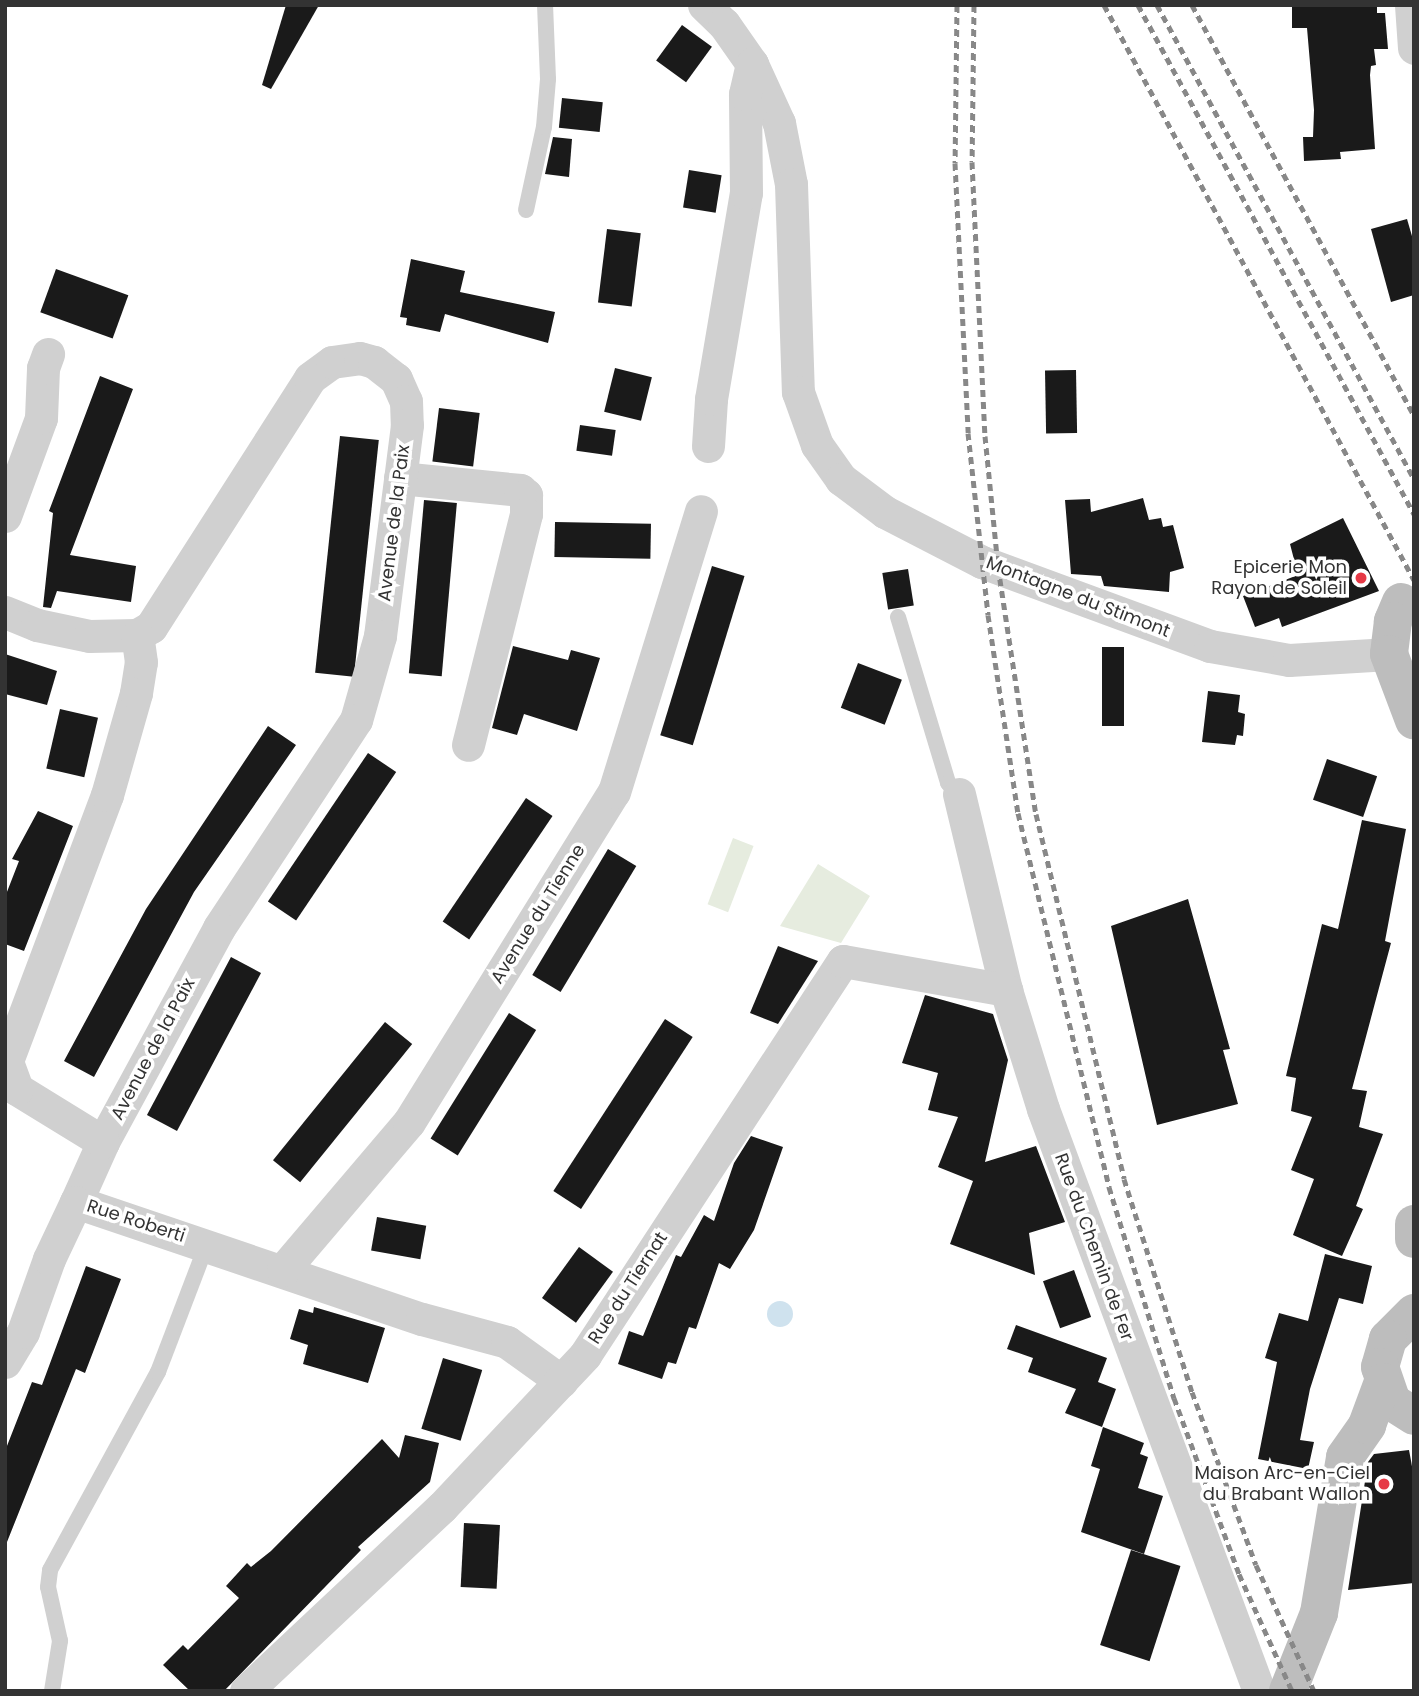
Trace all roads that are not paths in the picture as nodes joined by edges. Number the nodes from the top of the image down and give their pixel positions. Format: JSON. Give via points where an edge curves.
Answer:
{"nodes":[{"id":1,"x":545,"y":5,"type":"edge"},
{"id":2,"x":704,"y":5,"type":"edge"},
{"id":3,"x":1411,"y":5,"type":"edge"},
{"id":4,"x":1414,"y":48,"type":"edge"},
{"id":5,"x":752,"y":64,"type":"junction"},
{"id":6,"x":526,"y":211,"type":"dead end"},
{"id":7,"x":48,"y":354,"type":"dead end"},
{"id":8,"x":708,"y":446,"type":"dead end"},
{"id":9,"x":400,"y":478,"type":"junction"},
{"id":10,"x":701,"y":510,"type":"dead end"},
{"id":11,"x":5,"y":516,"type":"edge"},
{"id":12,"x":1401,"y":602,"type":"dead end"},
{"id":13,"x":5,"y":611,"type":"edge"},
{"id":14,"x":898,"y":617,"type":"dead end"},
{"id":15,"x":137,"y":635,"type":"junction"},
{"id":16,"x":1389,"y":654,"type":"junction"},
{"id":17,"x":1414,"y":720,"type":"edge"},
{"id":18,"x":468,"y":745,"type":"dead end"},
{"id":19,"x":959,"y":794,"type":"joint"},
{"id":20,"x":1006,"y":990,"type":"junction"},
{"id":21,"x":103,"y":1142,"type":"junction"},
{"id":22,"x":76,"y":1202,"type":"junction"},
{"id":23,"x":1414,"y":1224,"type":"edge"},
{"id":24,"x":1414,"y":1239,"type":"edge"},
{"id":25,"x":207,"y":1244,"type":"junction"},
{"id":26,"x":283,"y":1270,"type":"junction"},
{"id":27,"x":1414,"y":1284,"type":"edge"},
{"id":28,"x":1408,"y":1317,"type":"edge"},
{"id":29,"x":5,"y":1362,"type":"edge"},
{"id":30,"x":561,"y":1381,"type":"junction"},
{"id":31,"x":1382,"y":1382,"type":"junction"},
{"id":32,"x":1410,"y":1415,"type":"edge"},
{"id":33,"x":1367,"y":1425,"type":"junction"},
{"id":34,"x":51,"y":1691,"type":"edge"},
{"id":35,"x":246,"y":1691,"type":"edge"},
{"id":36,"x":1259,"y":1691,"type":"edge"},
{"id":37,"x":1288,"y":1691,"type":"edge"}],
"edges":[{"from":1,"to":6,"type":"lane","via":[[545,115]]},
{"from":2,"to":5,"type":"street","name":"Montagne du Stimont"},
{"from":3,"to":4,"type":"street"},
{"from":5,"to":8,"type":"street","via":[[745,94],[747,193],[711,399]]},
{"from":5,"to":16,"type":"street","name":"Montagne du Stimont","via":[[775,111],[791,184],[798,392],[817,445],[841,479],[885,512],[982,562],[1210,646],[1289,660]]},
{"from":7,"to":11,"type":"street","via":[[41,418]]},
{"from":9,"to":15,"type":"street","name":"Avenue de la Paix","via":[[408,412],[396,379],[374,362],[360,358],[320,369],[310,378],[166,607],[151,627]]},
{"from":9,"to":18,"type":"street","via":[[520,490],[526,495],[526,514]]},
{"from":9,"to":21,"type":"street","name":"Avenue de la Paix","via":[[380,636],[356,720],[219,928]]},
{"from":10,"to":26,"type":"street","name":"Avenue du Tienne","via":[[614,792],[409,1122]]},
{"from":12,"to":16,"type":"main road","via":[[1393,621]]},
{"from":13,"to":15,"type":"street","via":[[62,632]]},
{"from":14,"to":19,"type":"lane","via":[[943,771]]},
{"from":15,"to":21,"type":"street","via":[[141,663],[136,693],[107,795],[7,1061],[17,1089]]},
{"from":16,"to":17,"type":"main road"},
{"from":19,"to":20,"type":"street","name":"Rue du Chemin de Fer"},
{"from":20,"to":30,"type":"street","name":"Rue du Tiernat","via":[[843,961],[585,1356]]},
{"from":20,"to":36,"type":"street","name":"Rue du Chemin de Fer","via":[[1107,1286]]},
{"from":21,"to":22,"type":"street","name":"Rue Roberti"},
{"from":22,"to":25,"type":"street","name":"Rue Roberti"},
{"from":22,"to":29,"type":"street","via":[[23,1332]]},
{"from":23,"to":24,"type":"main road"},
{"from":25,"to":26,"type":"street","name":"Rue Roberti"},
{"from":25,"to":34,"type":"lane","via":[[158,1372],[50,1570],[48,1587],[60,1641]]},
{"from":26,"to":30,"type":"street","name":"Rue Roberti","via":[[422,1319],[507,1342]]},
{"from":27,"to":28,"type":"main road"},
{"from":28,"to":31,"type":"main road","via":[[1382,1353]]},
{"from":30,"to":35,"type":"street","name":"Rue du Tiernat","via":[[442,1507]]},
{"from":31,"to":32,"type":"main road","via":[[1392,1402]]},
{"from":31,"to":33,"type":"main road"},
{"from":32,"to":33,"type":"main road"},
{"from":33,"to":37,"type":"main road","via":[[1345,1457],[1319,1613]]}]}
